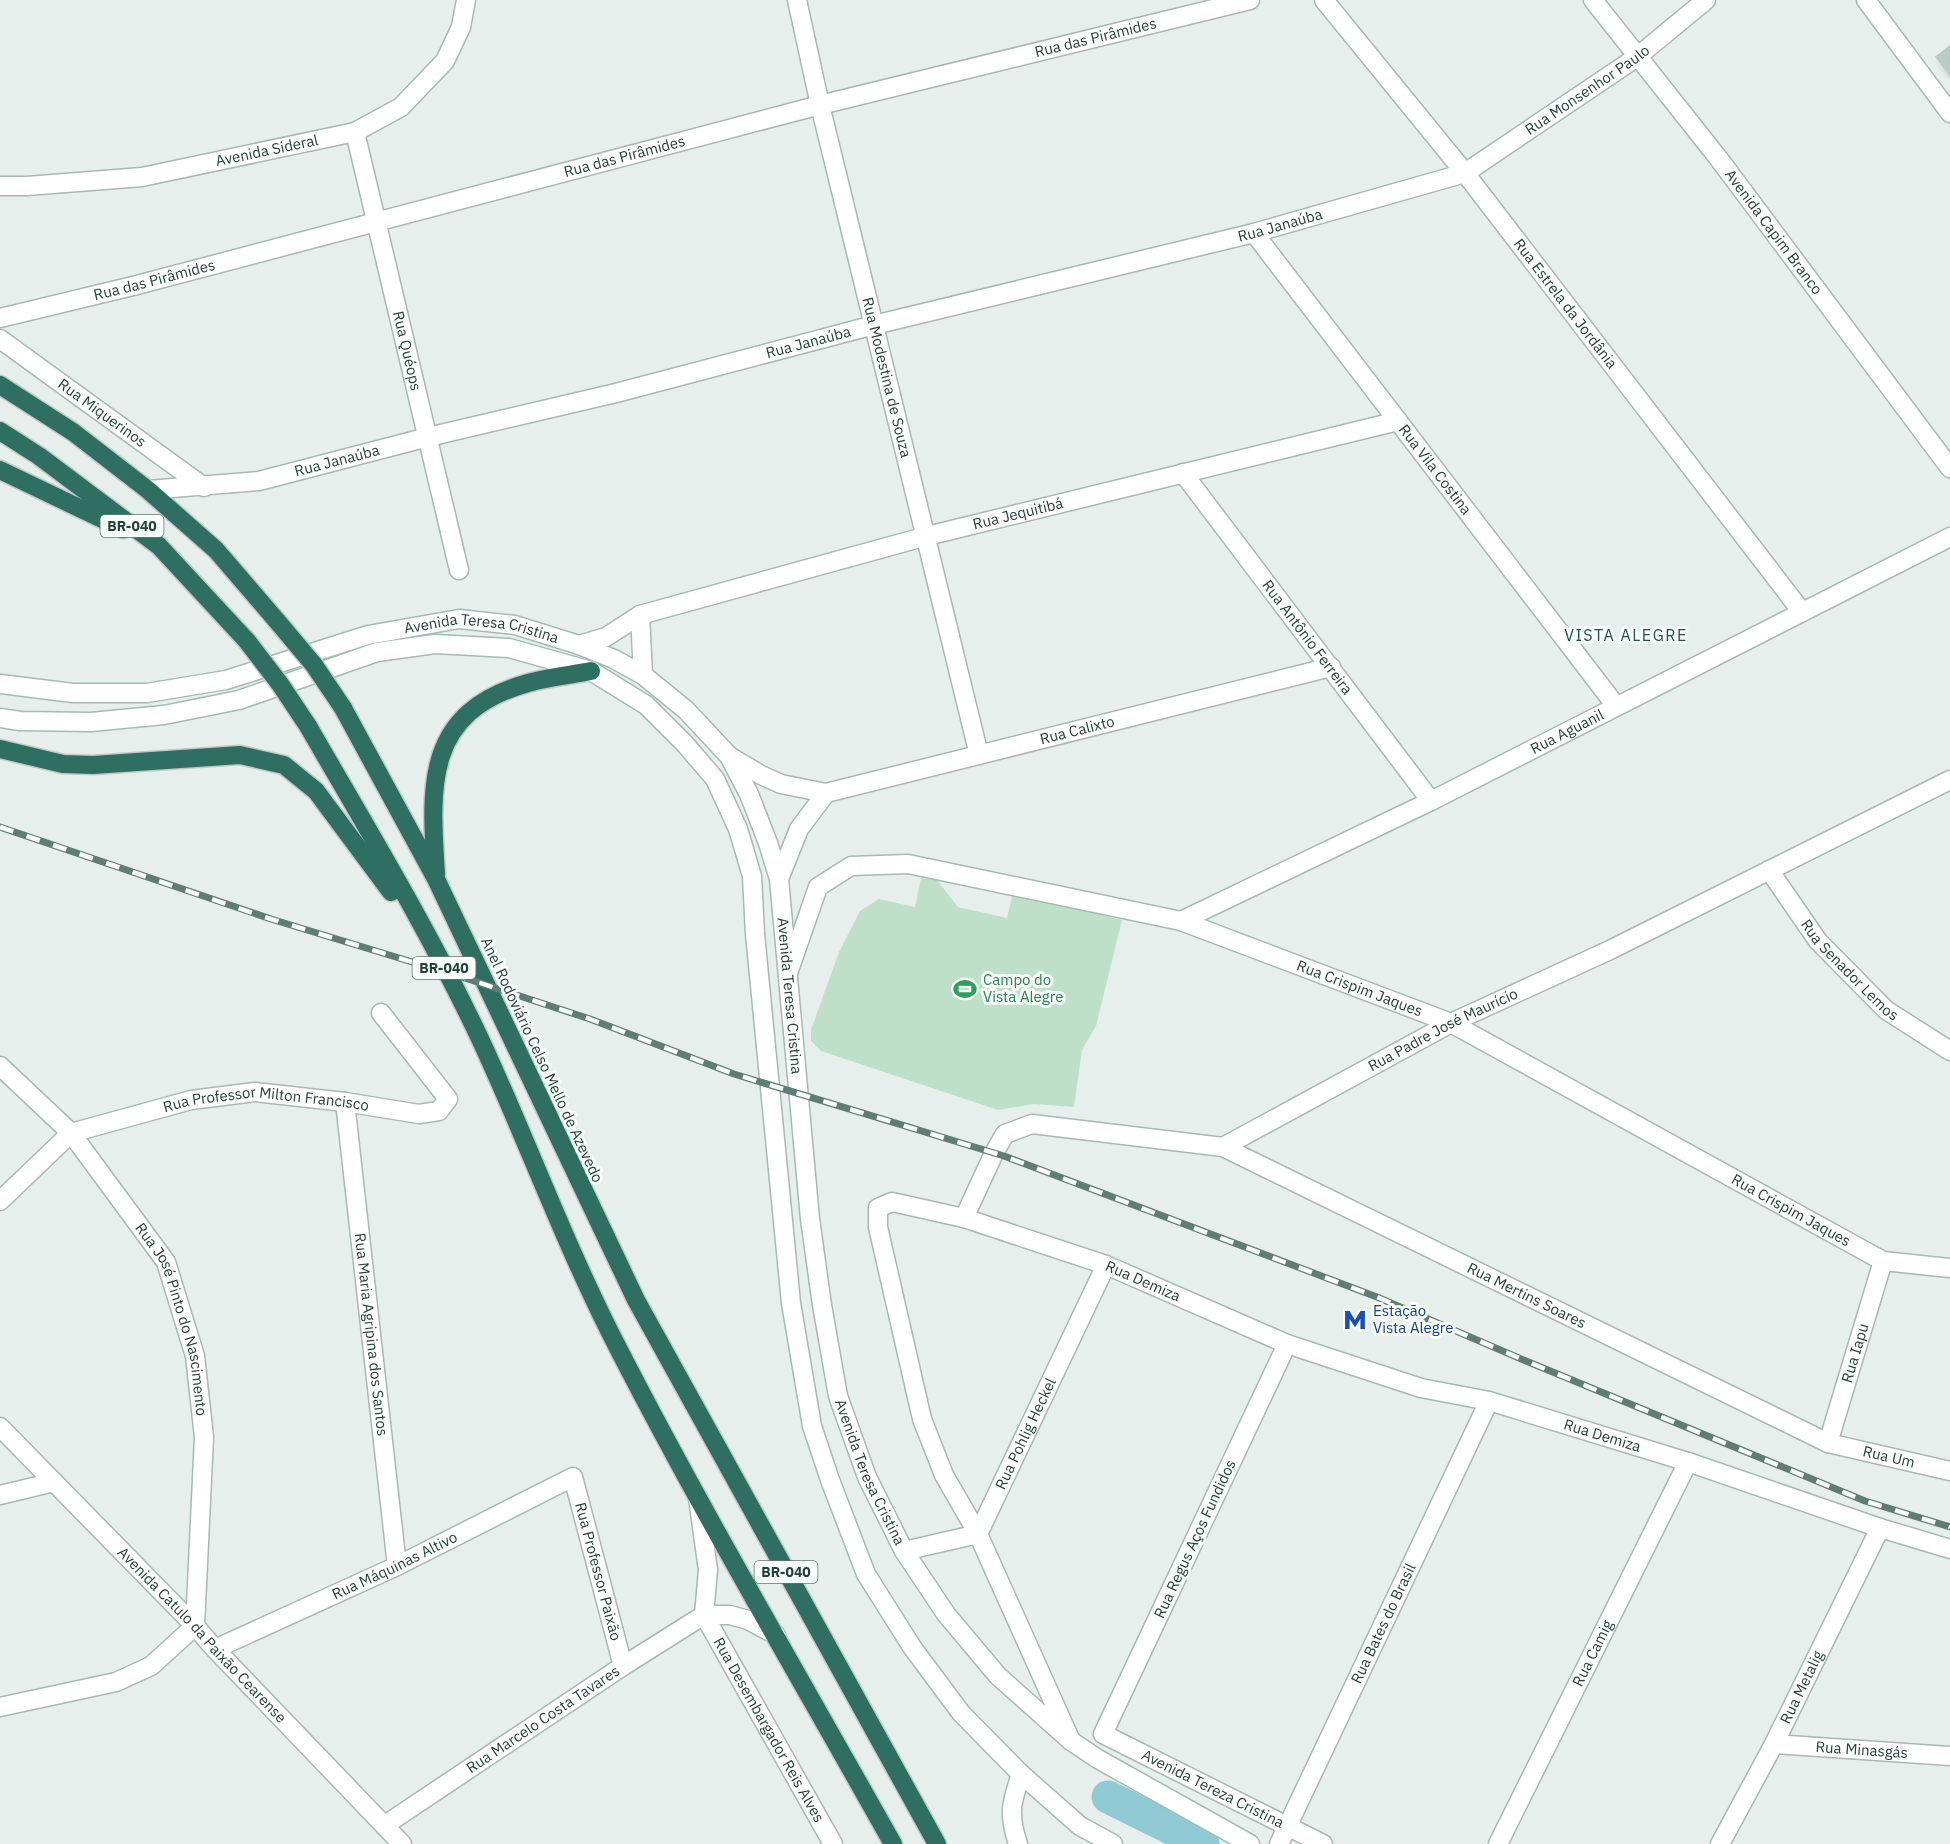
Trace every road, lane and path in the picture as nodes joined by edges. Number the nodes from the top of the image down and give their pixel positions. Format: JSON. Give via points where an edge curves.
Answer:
{"nodes":[{"id":1,"x":466,"y":0,"type":"edge"},
{"id":2,"x":797,"y":0,"type":"edge"},
{"id":3,"x":1250,"y":0,"type":"edge"},
{"id":4,"x":1324,"y":0,"type":"edge"},
{"id":5,"x":1593,"y":0,"type":"edge"},
{"id":6,"x":1706,"y":0,"type":"edge"},
{"id":7,"x":1866,"y":0,"type":"edge"},
{"id":8,"x":1637,"y":57,"type":"junction"},
{"id":9,"x":820,"y":105,"type":"junction"},
{"id":10,"x":1950,"y":113,"type":"edge"},
{"id":11,"x":355,"y":132,"type":"junction"},
{"id":12,"x":1465,"y":173,"type":"junction"},
{"id":13,"x":0,"y":186,"type":"edge"},
{"id":14,"x":376,"y":222,"type":"junction"},
{"id":15,"x":1254,"y":233,"type":"junction"},
{"id":16,"x":0,"y":318,"type":"edge"},
{"id":17,"x":874,"y":325,"type":"junction"},
{"id":18,"x":0,"y":339,"type":"edge"},
{"id":19,"x":0,"y":385,"type":"edge"},
{"id":20,"x":1398,"y":421,"type":"junction"},
{"id":21,"x":0,"y":431,"type":"edge"},
{"id":22,"x":428,"y":437,"type":"junction"},
{"id":23,"x":1950,"y":468,"type":"edge"},
{"id":24,"x":0,"y":470,"type":"edge"},
{"id":25,"x":1183,"y":473,"type":"junction"},
{"id":26,"x":204,"y":487,"type":"junction"},
{"id":27,"x":148,"y":490,"type":"junction"},
{"id":28,"x":927,"y":536,"type":"junction"},
{"id":29,"x":1950,"y":537,"type":"edge"},
{"id":30,"x":159,"y":546,"type":"junction"},
{"id":31,"x":459,"y":570,"type":"dead end"},
{"id":32,"x":1802,"y":612,"type":"junction"},
{"id":33,"x":640,"y":615,"type":"junction"},
{"id":34,"x":579,"y":645,"type":"junction"},
{"id":35,"x":1331,"y":667,"type":"junction"},
{"id":36,"x":591,"y":672,"type":"junction"},
{"id":37,"x":643,"y":675,"type":"junction"},
{"id":38,"x":0,"y":684,"type":"edge"},
{"id":39,"x":1616,"y":706,"type":"junction"},
{"id":40,"x":0,"y":718,"type":"edge"},
{"id":41,"x":0,"y":749,"type":"edge"},
{"id":42,"x":979,"y":755,"type":"junction"},
{"id":43,"x":729,"y":756,"type":"junction"},
{"id":44,"x":1950,"y":780,"type":"edge"},
{"id":45,"x":826,"y":793,"type":"junction"},
{"id":46,"x":1431,"y":801,"type":"junction"},
{"id":47,"x":1769,"y":870,"type":"junction"},
{"id":48,"x":436,"y":879,"type":"junction"},
{"id":49,"x":779,"y":879,"type":"junction"},
{"id":50,"x":1181,"y":921,"type":"junction"},
{"id":51,"x":436,"y":951,"type":"junction"},
{"id":52,"x":788,"y":973,"type":"junction"},
{"id":53,"x":381,"y":1013,"type":"dead end"},
{"id":54,"x":1451,"y":1023,"type":"junction"},
{"id":55,"x":1950,"y":1051,"type":"edge"},
{"id":56,"x":0,"y":1066,"type":"edge"},
{"id":57,"x":345,"y":1102,"type":"junction"},
{"id":58,"x":71,"y":1133,"type":"junction"},
{"id":59,"x":1223,"y":1147,"type":"junction"},
{"id":60,"x":0,"y":1201,"type":"edge"},
{"id":61,"x":964,"y":1218,"type":"junction"},
{"id":62,"x":1883,"y":1262,"type":"junction"},
{"id":63,"x":1106,"y":1265,"type":"junction"},
{"id":64,"x":1950,"y":1268,"type":"edge"},
{"id":65,"x":1287,"y":1344,"type":"junction"},
{"id":66,"x":1489,"y":1401,"type":"junction"},
{"id":67,"x":0,"y":1427,"type":"edge"},
{"id":68,"x":1828,"y":1443,"type":"junction"},
{"id":69,"x":1688,"y":1462,"type":"junction"},
{"id":70,"x":1950,"y":1471,"type":"edge"},
{"id":71,"x":573,"y":1478,"type":"joint"},
{"id":72,"x":54,"y":1482,"type":"junction"},
{"id":73,"x":0,"y":1495,"type":"edge"},
{"id":74,"x":698,"y":1498,"type":"junction"},
{"id":75,"x":1880,"y":1528,"type":"junction"},
{"id":76,"x":978,"y":1534,"type":"junction"},
{"id":77,"x":1950,"y":1550,"type":"edge"},
{"id":78,"x":904,"y":1551,"type":"junction"},
{"id":79,"x":397,"y":1566,"type":"junction"},
{"id":80,"x":704,"y":1615,"type":"junction"},
{"id":81,"x":195,"y":1626,"type":"junction"},
{"id":82,"x":776,"y":1635,"type":"junction"},
{"id":83,"x":215,"y":1649,"type":"junction"},
{"id":84,"x":623,"y":1666,"type":"junction"},
{"id":85,"x":0,"y":1707,"type":"edge"},
{"id":86,"x":1103,"y":1734,"type":"joint"},
{"id":87,"x":1071,"y":1741,"type":"junction"},
{"id":88,"x":1774,"y":1744,"type":"junction"},
{"id":89,"x":1950,"y":1756,"type":"edge"},
{"id":90,"x":1021,"y":1774,"type":"junction"},
{"id":91,"x":386,"y":1825,"type":"junction"},
{"id":92,"x":1288,"y":1827,"type":"junction"},
{"id":93,"x":402,"y":1844,"type":"edge"},
{"id":94,"x":833,"y":1844,"type":"edge"},
{"id":95,"x":893,"y":1844,"type":"edge"},
{"id":96,"x":937,"y":1844,"type":"edge"},
{"id":97,"x":1018,"y":1844,"type":"edge"},
{"id":98,"x":1113,"y":1844,"type":"edge"},
{"id":99,"x":1250,"y":1844,"type":"edge"},
{"id":100,"x":1279,"y":1844,"type":"edge"},
{"id":101,"x":1323,"y":1844,"type":"edge"},
{"id":102,"x":1498,"y":1844,"type":"edge"},
{"id":103,"x":1720,"y":1844,"type":"edge"}],
"edges":[{"from":1,"to":11,"type":"street","name":"Avenida Sideral","via":[[461,27],[445,61],[401,107]]},
{"from":2,"to":9,"type":"street","name":"Rua Modestina de Souza"},
{"from":3,"to":9,"type":"street","name":"Rua das Pirâmides"},
{"from":4,"to":12,"type":"street","name":"Rua Estrela da Jordânia"},
{"from":5,"to":8,"type":"street","name":"Avenida Capim Branco"},
{"from":6,"to":8,"type":"street","name":"Rua Monsenhor Paulo"},
{"from":7,"to":10,"type":"street"},
{"from":8,"to":12,"type":"street","name":"Rua Monsenhor Paulo"},
{"from":8,"to":23,"type":"street","name":"Avenida Capim Branco","via":[[1719,159]]},
{"from":9,"to":14,"type":"street","name":"Rua das Pirâmides"},
{"from":9,"to":17,"type":"street","name":"Rua Modestina de Souza"},
{"from":11,"to":13,"type":"street","name":"Avenida Sideral","via":[[141,177]]},
{"from":11,"to":14,"type":"street","name":"Rua Quéops"},
{"from":12,"to":15,"type":"street","name":"Rua Janaúba"},
{"from":12,"to":32,"type":"street","name":"Rua Estrela da Jordânia"},
{"from":14,"to":16,"type":"street","name":"Rua das Pirâmides"},
{"from":14,"to":22,"type":"street","name":"Rua Quéops"},
{"from":15,"to":17,"type":"street","name":"Rua Janaúba"},
{"from":15,"to":20,"type":"street","name":"Rua Vila Costina"},
{"from":17,"to":22,"type":"street","name":"Rua Janaúba","via":[[616,393]]},
{"from":17,"to":28,"type":"street","name":"Rua Modestina de Souza"},
{"from":18,"to":26,"type":"street","name":"Rua Miquerinos"},
{"from":19,"to":27,"type":"highway","name":"Anel Rodoviário Celso Mello de Azevedo","number":"BR-040","via":[[73,432]]},
{"from":20,"to":25,"type":"street","name":"Rua Jequitibá"},
{"from":20,"to":39,"type":"street","name":"Rua Vila Costina"},
{"from":21,"to":30,"type":"highway","number":"BR-040"},
{"from":22,"to":26,"type":"street","name":"Rua Janaúba","via":[[259,481]]},
{"from":22,"to":31,"type":"street","name":"Rua Quéops"},
{"from":24,"to":30,"type":"highway"},
{"from":25,"to":28,"type":"street","name":"Rua Jequitibá"},
{"from":25,"to":35,"type":"street","name":"Rua Antônio Ferreira"},
{"from":26,"to":27,"type":"street","name":"Rua Janaúba"},
{"from":27,"to":48,"type":"highway","name":"Anel Rodoviário Celso Mello de Azevedo","number":"BR-040","bridge":true,"via":[[216,550],[314,665],[344,708]]},
{"from":28,"to":33,"type":"street","name":"Rua Jequitibá"},
{"from":28,"to":42,"type":"street","name":"Rua Modestina de Souza"},
{"from":29,"to":32,"type":"street","name":"Rua Aguanil"},
{"from":30,"to":51,"type":"highway","number":"BR-040","bridge":true,"via":[[247,641],[280,684]]},
{"from":32,"to":39,"type":"street","name":"Rua Aguanil"},
{"from":33,"to":34,"type":"street","name":"Rua Jequitibá","via":[[606,637]]},
{"from":33,"to":37,"type":"street"},
{"from":34,"to":37,"type":"street","name":"Avenida Teresa Cristina"},
{"from":34,"to":38,"type":"street","name":"Avenida Teresa Cristina","via":[[515,625],[459,619],[368,635],[226,680],[147,693],[73,693]]},
{"from":35,"to":42,"type":"street","name":"Rua Calixto"},
{"from":35,"to":46,"type":"street","name":"Rua Antônio Ferreira"},
{"from":36,"to":40,"type":"street","name":"Avenida Teresa Cristina","via":[[508,648],[435,644],[377,652],[239,700],[164,715],[91,722]]},
{"from":36,"to":48,"type":"highway","via":[[528,682],[485,699],[456,725],[435,777]]},
{"from":36,"to":90,"type":"street","name":"Avenida Teresa Cristina","via":[[646,705],[685,744],[715,779],[738,829],[753,876],[755,933],[791,1303],[812,1426],[867,1574],[912,1647],[961,1713]]},
{"from":37,"to":43,"type":"street","name":"Avenida Teresa Cristina","via":[[686,710]]},
{"from":39,"to":46,"type":"street","name":"Rua Aguanil"},
{"from":41,"to":51,"type":"highway","via":[[63,764],[240,755],[284,765],[316,791]]},
{"from":42,"to":45,"type":"street","name":"Rua Calixto"},
{"from":43,"to":45,"type":"street","name":"Rua Calixto","via":[[781,784]]},
{"from":43,"to":49,"type":"street","name":"Avenida Teresa Cristina","via":[[765,833]]},
{"from":44,"to":47,"type":"street","name":"Rua Padre José Maurício"},
{"from":45,"to":49,"type":"street","via":[[799,830]]},
{"from":46,"to":50,"type":"street","name":"Rua Aguanil"},
{"from":47,"to":54,"type":"street","name":"Rua Padre José Maurício","via":[[1610,950]]},
{"from":47,"to":55,"type":"street","name":"Rua Senador Lemos","via":[[1818,941],[1886,1010]]},
{"from":48,"to":96,"type":"highway","name":"Anel Rodoviário Celso Mello de Azevedo","number":"BR-040","via":[[636,1300]]},
{"from":49,"to":52,"type":"street","name":"Avenida Teresa Cristina"},
{"from":50,"to":52,"type":"street","name":"Rua Crispim Jaques","via":[[908,864],[851,866],[818,887]]},
{"from":50,"to":54,"type":"street","name":"Rua Crispim Jaques"},
{"from":51,"to":74,"type":"highway","number":"BR-040","via":[[482,1044],[617,1348]]},
{"from":52,"to":78,"type":"street","name":"Avenida Teresa Cristina","via":[[810,1219],[838,1396],[867,1477]]},
{"from":53,"to":57,"type":"street","name":"Rua Professor Milton Francisco","via":[[448,1099],[439,1112],[419,1114]]},
{"from":54,"to":59,"type":"street","name":"Rua Padre José Maurício"},
{"from":54,"to":62,"type":"street","name":"Rua Crispim Jaques"},
{"from":56,"to":58,"type":"street","name":"Rua José Pinto do Nascimento"},
{"from":57,"to":58,"type":"street","name":"Rua Professor Milton Francisco","via":[[255,1092],[191,1100]]},
{"from":57,"to":79,"type":"street","name":"Rua Maria Agripina dos Santos"},
{"from":58,"to":60,"type":"street","name":"Rua Professor Milton Francisco"},
{"from":58,"to":81,"type":"street","name":"Rua José Pinto do Nascimento","via":[[166,1262],[195,1356],[204,1437]]},
{"from":59,"to":61,"type":"street","via":[[1032,1124],[1005,1134]]},
{"from":59,"to":68,"type":"street","name":"Rua Mertins Soares"},
{"from":61,"to":63,"type":"street","name":"Rua Demiza"},
{"from":61,"to":76,"type":"street","name":"Rua Demiza","via":[[892,1202],[878,1208],[878,1227],[922,1419],[944,1475]]},
{"from":62,"to":64,"type":"street","name":"Rua Crispim Jaques"},
{"from":62,"to":68,"type":"street","name":"Rua Iapu"},
{"from":63,"to":65,"type":"street","name":"Rua Demiza"},
{"from":63,"to":76,"type":"street","name":"Rua Pohlig Heckel"},
{"from":65,"to":66,"type":"street","name":"Rua Demiza","via":[[1421,1388]]},
{"from":65,"to":86,"type":"street","name":"Rua Regus Aços Fundidos"},
{"from":66,"to":69,"type":"street","name":"Rua Demiza"},
{"from":66,"to":92,"type":"street","name":"Rua Bates do Brasil"},
{"from":67,"to":72,"type":"street","name":"Avenida Catulo da Paixão Cearense"},
{"from":68,"to":70,"type":"street","name":"Rua Um"},
{"from":69,"to":75,"type":"street","name":"Rua Demiza"},
{"from":69,"to":102,"type":"street","name":"Rua Camig"},
{"from":71,"to":79,"type":"street","name":"Rua Máquinas Altivo"},
{"from":71,"to":84,"type":"street","name":"Rua Professor Paixão"},
{"from":72,"to":73,"type":"street"},
{"from":72,"to":81,"type":"street","name":"Avenida Catulo da Paixão Cearense"},
{"from":74,"to":80,"type":"street","via":[[708,1570]]},
{"from":74,"to":82,"type":"highway","number":"BR-040"},
{"from":75,"to":77,"type":"street","name":"Rua Demiza"},
{"from":75,"to":88,"type":"street","name":"Rua Metalig"},
{"from":76,"to":78,"type":"street"},
{"from":76,"to":87,"type":"street","name":"Rua Demiza"},
{"from":78,"to":87,"type":"street","name":"Avenida Teresa Cristina","via":[[946,1614],[998,1676]]},
{"from":79,"to":83,"type":"street","name":"Rua Máquinas Altivo"},
{"from":80,"to":82,"type":"street","via":[[730,1615]]},
{"from":80,"to":84,"type":"street","name":"Rua Marcelo Costa Tavares"},
{"from":80,"to":94,"type":"street","name":"Rua Desembargador Reis Alves"},
{"from":81,"to":83,"type":"street","name":"Avenida Catulo da Paixão Cearense"},
{"from":81,"to":85,"type":"street","via":[[151,1666],[116,1682]]},
{"from":82,"to":95,"type":"highway","number":"BR-040"},
{"from":83,"to":91,"type":"street","name":"Avenida Catulo da Paixão Cearense"},
{"from":84,"to":91,"type":"street","name":"Rua Marcelo Costa Tavares"},
{"from":86,"to":92,"type":"street","name":"Avenida Tereza Cristina"},
{"from":87,"to":99,"type":"street","name":"Avenida Teresa Cristina"},
{"from":88,"to":89,"type":"street","name":"Rua Minasgás"},
{"from":88,"to":103,"type":"street","name":"Rua Metalig"},
{"from":90,"to":97,"type":"street","via":[[1011,1822]]},
{"from":90,"to":98,"type":"street","name":"Avenida Teresa Cristina","via":[[1080,1826]]},
{"from":91,"to":93,"type":"street","name":"Avenida Catulo da Paixão Cearense"},
{"from":92,"to":100,"type":"street","name":"Rua Bates do Brasil"},
{"from":92,"to":101,"type":"street","name":"Avenida Tereza Cristina"}]}
